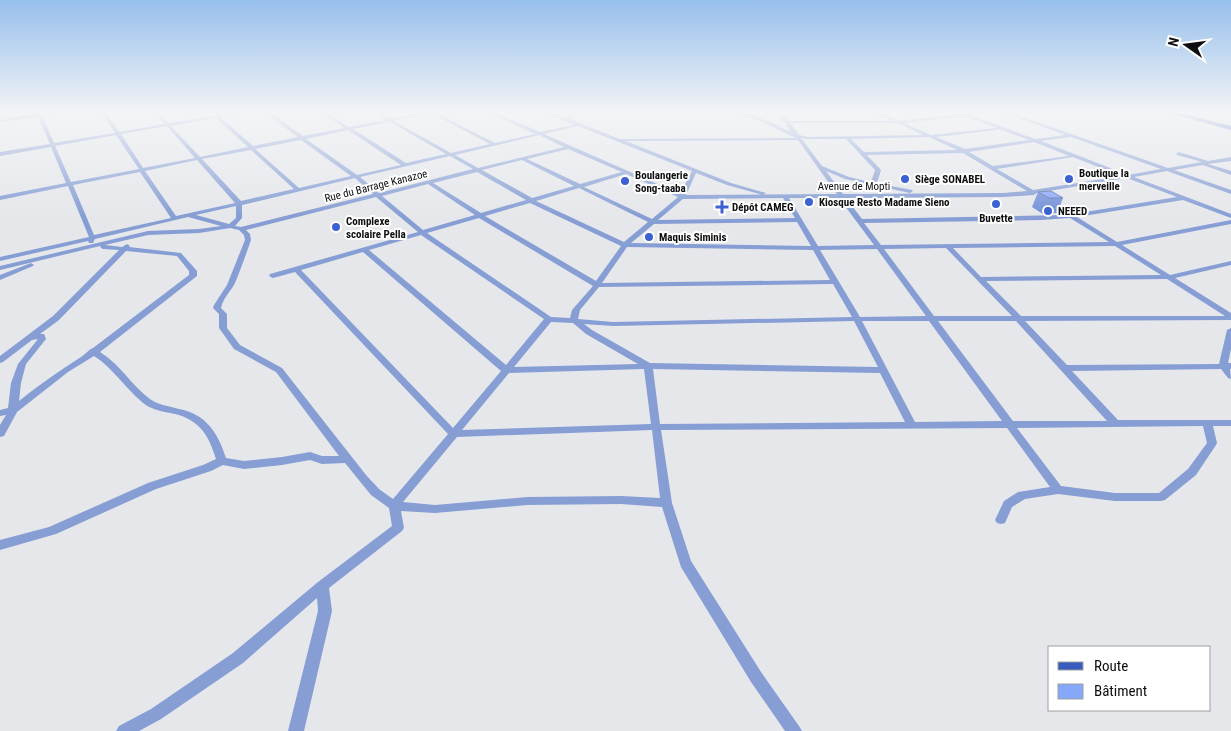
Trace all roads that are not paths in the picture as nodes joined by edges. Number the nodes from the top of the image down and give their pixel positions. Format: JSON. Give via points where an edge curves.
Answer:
{"nodes":[{"id":1,"x":39,"y":147,"type":"edge"},
{"id":2,"x":52,"y":147,"type":"edge"},
{"id":3,"x":125,"y":147,"type":"edge"},
{"id":4,"x":189,"y":147,"type":"edge"},
{"id":5,"x":257,"y":147,"type":"edge"},
{"id":6,"x":315,"y":147,"type":"edge"},
{"id":7,"x":377,"y":147,"type":"edge"},
{"id":8,"x":437,"y":147,"type":"edge"},
{"id":9,"x":480,"y":147,"type":"edge"},
{"id":10,"x":570,"y":147,"type":"joint"},
{"id":11,"x":635,"y":147,"type":"edge"},
{"id":12,"x":805,"y":147,"type":"edge"},
{"id":13,"x":856,"y":147,"type":"edge"},
{"id":14,"x":955,"y":147,"type":"edge"},
{"id":15,"x":994,"y":147,"type":"edge"},
{"id":16,"x":1048,"y":147,"type":"edge"},
{"id":17,"x":1102,"y":147,"type":"edge"},
{"id":18,"x":253,"y":148,"type":"junction"},
{"id":19,"x":964,"y":151,"type":"junction"},
{"id":20,"x":0,"y":154,"type":"edge"},
{"id":21,"x":449,"y":154,"type":"junction"},
{"id":22,"x":862,"y":154,"type":"junction"},
{"id":23,"x":1179,"y":154,"type":"dead end"},
{"id":24,"x":1073,"y":156,"type":"junction"},
{"id":25,"x":199,"y":158,"type":"junction"},
{"id":26,"x":523,"y":159,"type":"junction"},
{"id":27,"x":1231,"y":159,"type":"edge"},
{"id":28,"x":1206,"y":163,"type":"junction"},
{"id":29,"x":405,"y":165,"type":"junction"},
{"id":30,"x":819,"y":166,"type":"junction"},
{"id":31,"x":992,"y":168,"type":"junction"},
{"id":32,"x":140,"y":170,"type":"junction"},
{"id":33,"x":695,"y":170,"type":"junction"},
{"id":34,"x":1167,"y":170,"type":"junction"},
{"id":35,"x":477,"y":171,"type":"junction"},
{"id":36,"x":1231,"y":173,"type":"edge"},
{"id":37,"x":625,"y":174,"type":"junction"},
{"id":38,"x":355,"y":176,"type":"junction"},
{"id":39,"x":1126,"y":176,"type":"junction"},
{"id":40,"x":430,"y":183,"type":"junction"},
{"id":41,"x":68,"y":184,"type":"junction"},
{"id":42,"x":871,"y":184,"type":"junction"},
{"id":43,"x":579,"y":187,"type":"junction"},
{"id":44,"x":298,"y":190,"type":"junction"},
{"id":45,"x":1033,"y":192,"type":"junction"},
{"id":46,"x":1231,"y":192,"type":"edge"},
{"id":47,"x":940,"y":195,"type":"junction"},
{"id":48,"x":380,"y":196,"type":"junction"},
{"id":49,"x":773,"y":196,"type":"junction"},
{"id":50,"x":785,"y":196,"type":"junction"},
{"id":51,"x":841,"y":196,"type":"junction"},
{"id":52,"x":682,"y":197,"type":"junction"},
{"id":53,"x":0,"y":198,"type":"edge"},
{"id":54,"x":1184,"y":198,"type":"junction"},
{"id":55,"x":532,"y":201,"type":"junction"},
{"id":56,"x":239,"y":203,"type":"junction"},
{"id":57,"x":187,"y":215,"type":"junction"},
{"id":58,"x":480,"y":216,"type":"junction"},
{"id":59,"x":1072,"y":216,"type":"junction"},
{"id":60,"x":1231,"y":216,"type":"edge"},
{"id":61,"x":174,"y":218,"type":"junction"},
{"id":62,"x":799,"y":220,"type":"junction"},
{"id":63,"x":859,"y":221,"type":"junction"},
{"id":64,"x":653,"y":222,"type":"junction"},
{"id":65,"x":1231,"y":222,"type":"edge"},
{"id":66,"x":232,"y":226,"type":"junction"},
{"id":67,"x":241,"y":229,"type":"junction"},
{"id":68,"x":148,"y":233,"type":"junction"},
{"id":69,"x":423,"y":233,"type":"junction"},
{"id":70,"x":92,"y":237,"type":"junction"},
{"id":71,"x":1116,"y":244,"type":"junction"},
{"id":72,"x":626,"y":245,"type":"junction"},
{"id":73,"x":90,"y":246,"type":"junction"},
{"id":74,"x":948,"y":247,"type":"junction"},
{"id":75,"x":816,"y":248,"type":"junction"},
{"id":76,"x":880,"y":248,"type":"junction"},
{"id":77,"x":124,"y":249,"type":"junction"},
{"id":78,"x":74,"y":250,"type":"junction"},
{"id":79,"x":365,"y":250,"type":"junction"},
{"id":80,"x":0,"y":259,"type":"edge"},
{"id":81,"x":1231,"y":263,"type":"edge"},
{"id":82,"x":0,"y":267,"type":"edge"},
{"id":83,"x":297,"y":270,"type":"junction"},
{"id":84,"x":273,"y":276,"type":"dead end"},
{"id":85,"x":1168,"y":277,"type":"junction"},
{"id":86,"x":0,"y":278,"type":"edge"},
{"id":87,"x":980,"y":279,"type":"junction"},
{"id":88,"x":835,"y":282,"type":"junction"},
{"id":89,"x":597,"y":285,"type":"junction"},
{"id":90,"x":1231,"y":317,"type":"edge"},
{"id":91,"x":548,"y":318,"type":"junction"},
{"id":92,"x":856,"y":319,"type":"junction"},
{"id":93,"x":574,"y":320,"type":"junction"},
{"id":94,"x":932,"y":320,"type":"junction"},
{"id":95,"x":1020,"y":320,"type":"junction"},
{"id":96,"x":1231,"y":330,"type":"edge"},
{"id":97,"x":26,"y":339,"type":"junction"},
{"id":98,"x":93,"y":351,"type":"junction"},
{"id":99,"x":0,"y":360,"type":"edge"},
{"id":100,"x":648,"y":366,"type":"junction"},
{"id":101,"x":1227,"y":366,"type":"edge"},
{"id":102,"x":1065,"y":368,"type":"junction"},
{"id":103,"x":506,"y":370,"type":"junction"},
{"id":104,"x":883,"y":370,"type":"junction"},
{"id":105,"x":1231,"y":376,"type":"edge"},
{"id":106,"x":13,"y":410,"type":"junction"},
{"id":107,"x":0,"y":413,"type":"edge"},
{"id":108,"x":1231,"y":423,"type":"edge"},
{"id":109,"x":1009,"y":424,"type":"junction"},
{"id":110,"x":1116,"y":424,"type":"junction"},
{"id":111,"x":1207,"y":424,"type":"junction"},
{"id":112,"x":912,"y":425,"type":"junction"},
{"id":113,"x":656,"y":427,"type":"junction"},
{"id":114,"x":0,"y":434,"type":"edge"},
{"id":115,"x":453,"y":434,"type":"junction"},
{"id":116,"x":348,"y":459,"type":"junction"},
{"id":117,"x":222,"y":461,"type":"junction"},
{"id":118,"x":1058,"y":490,"type":"junction"},
{"id":119,"x":666,"y":503,"type":"junction"},
{"id":120,"x":394,"y":506,"type":"junction"},
{"id":121,"x":1001,"y":520,"type":"dead end"},
{"id":122,"x":0,"y":545,"type":"edge"},
{"id":123,"x":322,"y":586,"type":"junction"},
{"id":124,"x":124,"y":731,"type":"edge"},
{"id":125,"x":296,"y":731,"type":"edge"},
{"id":126,"x":794,"y":731,"type":"edge"}],
"edges":[{"from":1,"to":20,"type":"street"},
{"from":2,"to":41,"type":"street"},
{"from":3,"to":32,"type":"street"},
{"from":4,"to":25,"type":"street"},
{"from":5,"to":18,"type":"street"},
{"from":6,"to":38,"type":"street"},
{"from":7,"to":29,"type":"street"},
{"from":8,"to":21,"type":"street"},
{"from":9,"to":21,"type":"street"},
{"from":10,"to":26,"type":"street","name":"Rue du Barrage Kanazoe"},
{"from":10,"to":37,"type":"street","name":"Avenue de Mopti"},
{"from":11,"to":33,"type":"street"},
{"from":12,"to":30,"type":"street"},
{"from":13,"to":22,"type":"street"},
{"from":14,"to":19,"type":"street"},
{"from":15,"to":19,"type":"street"},
{"from":16,"to":24,"type":"street"},
{"from":17,"to":34,"type":"street"},
{"from":18,"to":25,"type":"street"},
{"from":18,"to":44,"type":"street"},
{"from":19,"to":22,"type":"street"},
{"from":19,"to":31,"type":"street"},
{"from":21,"to":29,"type":"street"},
{"from":21,"to":35,"type":"street"},
{"from":22,"to":42,"type":"street","via":[[878,170]]},
{"from":23,"to":28,"type":"street"},
{"from":24,"to":31,"type":"street"},
{"from":24,"to":39,"type":"street"},
{"from":25,"to":32,"type":"street"},
{"from":25,"to":56,"type":"street"},
{"from":26,"to":35,"type":"street","name":"Rue du Barrage Kanazoe"},
{"from":26,"to":43,"type":"street"},
{"from":27,"to":28,"type":"street","name":"Avenue de Mopti"},
{"from":28,"to":34,"type":"street","name":"Avenue de Mopti"},
{"from":28,"to":36,"type":"street"},
{"from":29,"to":38,"type":"street"},
{"from":30,"to":42,"type":"street"},
{"from":30,"to":51,"type":"street"},
{"from":31,"to":45,"type":"street"},
{"from":32,"to":41,"type":"street"},
{"from":32,"to":61,"type":"street"},
{"from":33,"to":49,"type":"street","via":[[729,184]]},
{"from":33,"to":52,"type":"street"},
{"from":34,"to":39,"type":"street","name":"Avenue de Mopti"},
{"from":34,"to":46,"type":"street"},
{"from":35,"to":40,"type":"street","name":"Rue du Barrage Kanazoe"},
{"from":35,"to":55,"type":"street"},
{"from":37,"to":43,"type":"street"},
{"from":37,"to":52,"type":"street","name":"Avenue de Mopti"},
{"from":38,"to":44,"type":"street"},
{"from":38,"to":48,"type":"street"},
{"from":39,"to":45,"type":"street","name":"Avenue de Mopti"},
{"from":39,"to":54,"type":"street"},
{"from":40,"to":48,"type":"street","name":"Rue du Barrage Kanazoe"},
{"from":40,"to":58,"type":"street"},
{"from":41,"to":53,"type":"street"},
{"from":41,"to":70,"type":"street"},
{"from":42,"to":47,"type":"street"},
{"from":43,"to":55,"type":"street"},
{"from":43,"to":64,"type":"street"},
{"from":44,"to":56,"type":"street"},
{"from":45,"to":47,"type":"street","name":"Avenue de Mopti"},
{"from":45,"to":59,"type":"street"},
{"from":47,"to":51,"type":"street","name":"Avenue de Mopti"},
{"from":48,"to":67,"type":"street","name":"Rue du Barrage Kanazoe"},
{"from":48,"to":69,"type":"street"},
{"from":49,"to":50,"type":"street","name":"Avenue de Mopti"},
{"from":49,"to":52,"type":"street","name":"Avenue de Mopti"},
{"from":50,"to":51,"type":"street","name":"Avenue de Mopti"},
{"from":50,"to":62,"type":"street"},
{"from":51,"to":63,"type":"street"},
{"from":52,"to":64,"type":"street"},
{"from":54,"to":59,"type":"street"},
{"from":54,"to":60,"type":"street"},
{"from":55,"to":58,"type":"street"},
{"from":55,"to":72,"type":"street"},
{"from":56,"to":57,"type":"street"},
{"from":56,"to":66,"type":"street","via":[[239,218]]},
{"from":57,"to":61,"type":"street"},
{"from":57,"to":66,"type":"street"},
{"from":58,"to":69,"type":"street"},
{"from":58,"to":89,"type":"street"},
{"from":59,"to":63,"type":"street"},
{"from":59,"to":71,"type":"street"},
{"from":61,"to":70,"type":"street"},
{"from":62,"to":64,"type":"street"},
{"from":62,"to":75,"type":"street"},
{"from":63,"to":76,"type":"street"},
{"from":64,"to":72,"type":"street"},
{"from":65,"to":71,"type":"street"},
{"from":66,"to":67,"type":"street"},
{"from":66,"to":68,"type":"street"},
{"from":67,"to":116,"type":"street","via":[[248,240],[227,292],[218,302],[224,328],[237,347],[279,370]]},
{"from":68,"to":73,"type":"street"},
{"from":68,"to":77,"type":"street"},
{"from":69,"to":79,"type":"street"},
{"from":69,"to":91,"type":"street"},
{"from":70,"to":80,"type":"street"},
{"from":70,"to":82,"type":"street","via":[[90,243]]},
{"from":71,"to":74,"type":"street"},
{"from":71,"to":85,"type":"street"},
{"from":72,"to":75,"type":"street"},
{"from":72,"to":89,"type":"street"},
{"from":73,"to":77,"type":"street"},
{"from":73,"to":78,"type":"street"},
{"from":74,"to":76,"type":"street"},
{"from":74,"to":87,"type":"street"},
{"from":75,"to":76,"type":"street"},
{"from":75,"to":88,"type":"street"},
{"from":76,"to":94,"type":"street"},
{"from":77,"to":97,"type":"street","via":[[56,318]]},
{"from":77,"to":98,"type":"street","via":[[179,254],[193,271],[193,276]]},
{"from":78,"to":82,"type":"street"},
{"from":78,"to":86,"type":"street"},
{"from":79,"to":83,"type":"street"},
{"from":79,"to":103,"type":"street"},
{"from":81,"to":85,"type":"street"},
{"from":83,"to":84,"type":"street"},
{"from":83,"to":115,"type":"street"},
{"from":85,"to":87,"type":"street"},
{"from":85,"to":90,"type":"street"},
{"from":87,"to":95,"type":"street"},
{"from":88,"to":89,"type":"street"},
{"from":88,"to":92,"type":"street"},
{"from":89,"to":93,"type":"street","via":[[576,310]]},
{"from":90,"to":95,"type":"street"},
{"from":91,"to":93,"type":"street"},
{"from":91,"to":103,"type":"street"},
{"from":92,"to":93,"type":"street","via":[[613,324]]},
{"from":92,"to":94,"type":"street"},
{"from":92,"to":104,"type":"street"},
{"from":93,"to":100,"type":"street"},
{"from":94,"to":95,"type":"street"},
{"from":94,"to":109,"type":"street"},
{"from":95,"to":102,"type":"street"},
{"from":96,"to":101,"type":"street"},
{"from":97,"to":99,"type":"street"},
{"from":97,"to":106,"type":"street","via":[[41,336],[42,339],[22,364]]},
{"from":98,"to":106,"type":"street"},
{"from":98,"to":117,"type":"street","via":[[103,357],[147,402],[190,415],[202,424],[217,446]]},
{"from":100,"to":103,"type":"street"},
{"from":100,"to":104,"type":"street"},
{"from":100,"to":113,"type":"street"},
{"from":101,"to":102,"type":"street"},
{"from":101,"to":105,"type":"street"},
{"from":102,"to":110,"type":"street"},
{"from":103,"to":115,"type":"street"},
{"from":104,"to":112,"type":"street"},
{"from":106,"to":107,"type":"street"},
{"from":106,"to":114,"type":"street"},
{"from":108,"to":111,"type":"street"},
{"from":109,"to":110,"type":"street"},
{"from":109,"to":112,"type":"street"},
{"from":109,"to":118,"type":"street"},
{"from":110,"to":111,"type":"street"},
{"from":111,"to":118,"type":"street","via":[[1212,443],[1192,472],[1161,498],[1115,497]]},
{"from":112,"to":113,"type":"street"},
{"from":113,"to":115,"type":"street"},
{"from":113,"to":119,"type":"street"},
{"from":115,"to":120,"type":"street"},
{"from":116,"to":117,"type":"street","via":[[322,460],[310,456],[244,465]]},
{"from":116,"to":120,"type":"street","via":[[375,492]]},
{"from":117,"to":122,"type":"street","via":[[130,495],[52,531]]},
{"from":118,"to":121,"type":"street","via":[[1022,495],[1008,504]]},
{"from":119,"to":120,"type":"street","via":[[527,501],[435,509]]},
{"from":119,"to":126,"type":"street","via":[[685,563],[756,678]]},
{"from":120,"to":123,"type":"street","via":[[398,528]]},
{"from":123,"to":124,"type":"street","via":[[238,658],[156,714]]},
{"from":123,"to":125,"type":"street","via":[[325,611]]}]}
